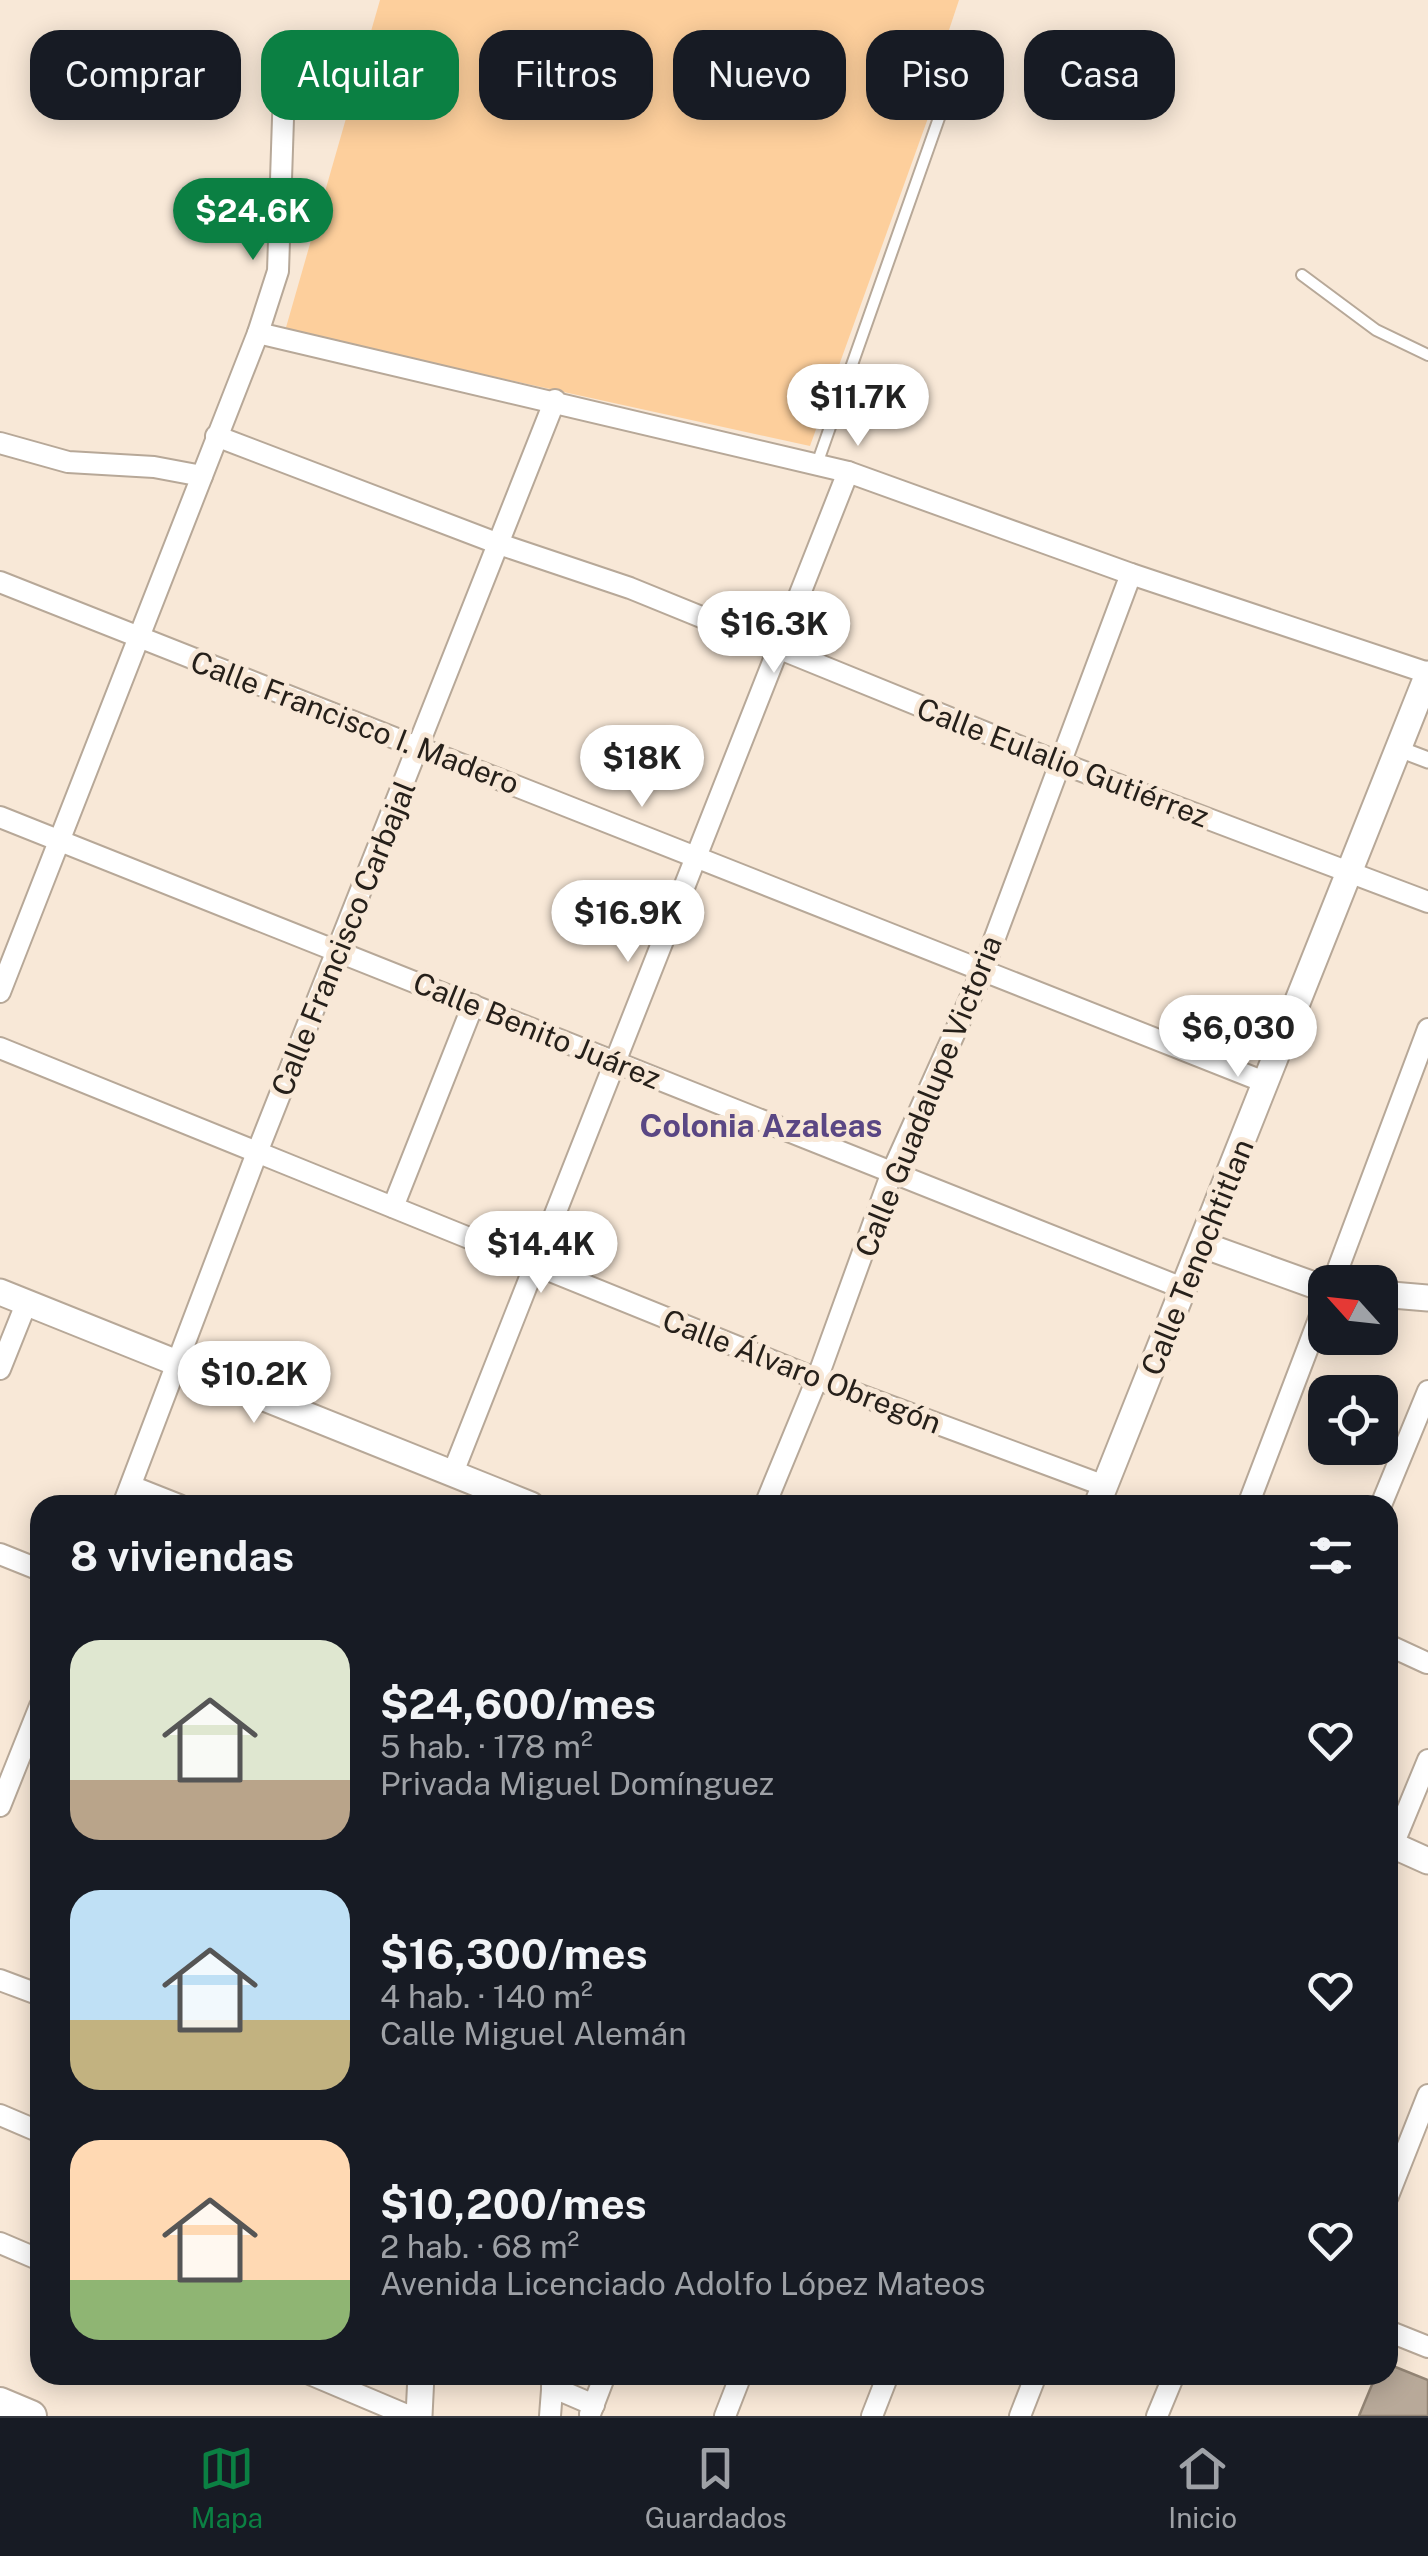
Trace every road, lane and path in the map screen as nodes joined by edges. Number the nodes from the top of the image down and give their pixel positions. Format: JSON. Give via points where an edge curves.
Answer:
{"nodes":[{"id":1,"x":283,"y":120,"type":"edge"},
{"id":2,"x":938,"y":120,"type":"edge"},
{"id":3,"x":1302,"y":276,"type":"dead end"},
{"id":4,"x":258,"y":333,"type":"junction"},
{"id":5,"x":1428,"y":355,"type":"edge"},
{"id":6,"x":555,"y":400,"type":"junction"},
{"id":7,"x":216,"y":436,"type":"junction"},
{"id":8,"x":0,"y":443,"type":"edge"},
{"id":9,"x":817,"y":464,"type":"junction"},
{"id":10,"x":848,"y":472,"type":"junction"},
{"id":11,"x":202,"y":476,"type":"junction"},
{"id":12,"x":499,"y":544,"type":"junction"},
{"id":13,"x":1131,"y":574,"type":"junction"},
{"id":14,"x":0,"y":582,"type":"edge"},
{"id":15,"x":138,"y":637,"type":"junction"},
{"id":16,"x":780,"y":652,"type":"junction"},
{"id":17,"x":1428,"y":673,"type":"edge"},
{"id":18,"x":420,"y":746,"type":"junction"},
{"id":19,"x":1398,"y":748,"type":"junction"},
{"id":20,"x":1428,"y":760,"type":"edge"},
{"id":21,"x":1058,"y":762,"type":"junction"},
{"id":22,"x":0,"y":816,"type":"edge"},
{"id":23,"x":59,"y":840,"type":"junction"},
{"id":24,"x":696,"y":860,"type":"junction"},
{"id":25,"x":1350,"y":871,"type":"junction"},
{"id":26,"x":1428,"y":902,"type":"edge"},
{"id":27,"x":336,"y":949,"type":"junction"},
{"id":28,"x":982,"y":972,"type":"junction"},
{"id":29,"x":0,"y":992,"type":"edge"},
{"id":30,"x":473,"y":1005,"type":"junction"},
{"id":31,"x":1428,"y":1029,"type":"edge"},
{"id":32,"x":0,"y":1048,"type":"edge"},
{"id":33,"x":616,"y":1062,"type":"junction"},
{"id":34,"x":1266,"y":1083,"type":"junction"},
{"id":35,"x":258,"y":1150,"type":"junction"},
{"id":36,"x":892,"y":1172,"type":"junction"},
{"id":37,"x":394,"y":1207,"type":"junction"},
{"id":38,"x":1203,"y":1246,"type":"junction"},
{"id":39,"x":1339,"y":1265,"type":"edge"},
{"id":40,"x":537,"y":1268,"type":"junction"},
{"id":41,"x":1308,"y":1283,"type":"edge"},
{"id":42,"x":1185,"y":1289,"type":"junction"},
{"id":43,"x":0,"y":1292,"type":"edge"},
{"id":44,"x":1398,"y":1296,"type":"edge"},
{"id":45,"x":1428,"y":1298,"type":"edge"},
{"id":46,"x":26,"y":1304,"type":"junction"},
{"id":47,"x":1308,"y":1348,"type":"edge"},
{"id":48,"x":176,"y":1365,"type":"junction"},
{"id":49,"x":0,"y":1368,"type":"edge"},
{"id":50,"x":817,"y":1379,"type":"junction"},
{"id":51,"x":1428,"y":1391,"type":"edge"},
{"id":52,"x":452,"y":1475,"type":"junction"},
{"id":53,"x":127,"y":1495,"type":"edge"},
{"id":54,"x":503,"y":1495,"type":"edge"},
{"id":55,"x":769,"y":1495,"type":"edge"},
{"id":56,"x":1099,"y":1495,"type":"edge"},
{"id":57,"x":1101,"y":1495,"type":"edge"},
{"id":58,"x":1252,"y":1495,"type":"edge"},
{"id":59,"x":1384,"y":1495,"type":"edge"},
{"id":60,"x":0,"y":1554,"type":"edge"},
{"id":61,"x":30,"y":1566,"type":"edge"},
{"id":62,"x":1398,"y":1649,"type":"edge"},
{"id":63,"x":1427,"y":1662,"type":"edge"},
{"id":64,"x":30,"y":1731,"type":"edge"},
{"id":65,"x":1428,"y":1760,"type":"edge"},
{"id":66,"x":0,"y":1806,"type":"edge"},
{"id":67,"x":1398,"y":1828,"type":"edge"},
{"id":68,"x":1398,"y":1851,"type":"edge"},
{"id":69,"x":1428,"y":1861,"type":"edge"},
{"id":70,"x":0,"y":1980,"type":"edge"},
{"id":71,"x":30,"y":1991,"type":"edge"},
{"id":72,"x":1428,"y":2095,"type":"edge"},
{"id":73,"x":0,"y":2116,"type":"edge"},
{"id":74,"x":30,"y":2128,"type":"edge"},
{"id":75,"x":1398,"y":2171,"type":"edge"},
{"id":76,"x":0,"y":2243,"type":"edge"},
{"id":77,"x":30,"y":2256,"type":"edge"},
{"id":78,"x":1398,"y":2334,"type":"edge"},
{"id":79,"x":1428,"y":2348,"type":"edge"},
{"id":80,"x":336,"y":2385,"type":"edge"},
{"id":81,"x":420,"y":2385,"type":"edge"},
{"id":82,"x":563,"y":2385,"type":"edge"},
{"id":83,"x":567,"y":2385,"type":"edge"},
{"id":84,"x":601,"y":2385,"type":"edge"},
{"id":85,"x":737,"y":2385,"type":"edge"},
{"id":86,"x":884,"y":2385,"type":"edge"},
{"id":87,"x":1032,"y":2385,"type":"edge"},
{"id":88,"x":1170,"y":2385,"type":"edge"},
{"id":89,"x":0,"y":2403,"type":"edge"},
{"id":90,"x":592,"y":2410,"type":"edge"},
{"id":91,"x":31,"y":2416,"type":"edge"},
{"id":92,"x":409,"y":2416,"type":"edge"},
{"id":93,"x":418,"y":2416,"type":"edge"},
{"id":94,"x":550,"y":2416,"type":"edge"},
{"id":95,"x":725,"y":2416,"type":"edge"},
{"id":96,"x":872,"y":2416,"type":"edge"},
{"id":97,"x":1020,"y":2416,"type":"edge"},
{"id":98,"x":1157,"y":2416,"type":"edge"}],
"edges":[{"from":1,"to":4,"type":"street","via":[[278,270]]},
{"from":2,"to":9,"type":"lane"},
{"from":3,"to":5,"type":"lane","via":[[1376,330]]},
{"from":4,"to":6,"type":"street"},
{"from":4,"to":7,"type":"street"},
{"from":6,"to":9,"type":"street"},
{"from":6,"to":12,"type":"street","name":"Calle Francisco Carbajal"},
{"from":7,"to":11,"type":"street"},
{"from":7,"to":12,"type":"street","name":"Calle Eulalio Gutiérrez"},
{"from":8,"to":11,"type":"street","via":[[68,462]]},
{"from":9,"to":10,"type":"street"},
{"from":10,"to":13,"type":"street"},
{"from":10,"to":16,"type":"street"},
{"from":11,"to":15,"type":"street"},
{"from":12,"to":16,"type":"street","name":"Calle Eulalio Gutiérrez","via":[[630,588]]},
{"from":12,"to":18,"type":"street","name":"Calle Francisco Carbajal"},
{"from":13,"to":17,"type":"street"},
{"from":13,"to":21,"type":"street","name":"Calle Guadalupe Victoria"},
{"from":14,"to":15,"type":"street","name":"Calle Francisco I. Madero"},
{"from":15,"to":18,"type":"street","name":"Calle Francisco I. Madero"},
{"from":15,"to":23,"type":"street"},
{"from":16,"to":21,"type":"street","name":"Calle Eulalio Gutiérrez"},
{"from":16,"to":24,"type":"street"},
{"from":17,"to":19,"type":"street","name":"Calle Tenochtitlan"},
{"from":18,"to":24,"type":"street","name":"Calle Francisco I. Madero"},
{"from":18,"to":27,"type":"street","name":"Calle Francisco Carbajal"},
{"from":19,"to":20,"type":"street"},
{"from":19,"to":25,"type":"street","name":"Calle Tenochtitlan"},
{"from":21,"to":25,"type":"street","name":"Calle Eulalio Gutiérrez"},
{"from":21,"to":28,"type":"street","name":"Calle Guadalupe Victoria"},
{"from":22,"to":23,"type":"street","name":"Calle Benito Juárez"},
{"from":23,"to":27,"type":"street","name":"Calle Benito Juárez"},
{"from":23,"to":29,"type":"street"},
{"from":24,"to":28,"type":"street","name":"Calle Francisco I. Madero"},
{"from":24,"to":33,"type":"street"},
{"from":25,"to":26,"type":"street","name":"Calle Eulalio Gutiérrez"},
{"from":25,"to":34,"type":"street","name":"Calle Tenochtitlan"},
{"from":27,"to":30,"type":"street","name":"Calle Benito Juárez"},
{"from":27,"to":35,"type":"street","name":"Calle Francisco Carbajal"},
{"from":28,"to":34,"type":"street","name":"Calle Francisco I. Madero"},
{"from":28,"to":36,"type":"street","name":"Calle Guadalupe Victoria"},
{"from":30,"to":33,"type":"street","name":"Calle Benito Juárez"},
{"from":30,"to":37,"type":"street"},
{"from":31,"to":39,"type":"street"},
{"from":32,"to":35,"type":"street","name":"Calle Álvaro Obregón"},
{"from":33,"to":36,"type":"street","name":"Calle Benito Juárez"},
{"from":33,"to":40,"type":"street"},
{"from":34,"to":38,"type":"street","name":"Calle Tenochtitlan"},
{"from":35,"to":37,"type":"street","name":"Calle Álvaro Obregón"},
{"from":35,"to":48,"type":"street","name":"Calle Francisco Carbajal"},
{"from":36,"to":42,"type":"street","name":"Calle Benito Juárez"},
{"from":36,"to":50,"type":"street","name":"Calle Guadalupe Victoria"},
{"from":37,"to":40,"type":"street","name":"Calle Álvaro Obregón"},
{"from":38,"to":41,"type":"street"},
{"from":38,"to":42,"type":"street","name":"Calle Tenochtitlan"},
{"from":40,"to":50,"type":"street","name":"Calle Álvaro Obregón"},
{"from":40,"to":52,"type":"street"},
{"from":42,"to":57,"type":"street","name":"Calle Tenochtitlan"},
{"from":43,"to":46,"type":"street"},
{"from":44,"to":45,"type":"street"},
{"from":46,"to":48,"type":"street"},
{"from":46,"to":49,"type":"street"},
{"from":47,"to":58,"type":"street"},
{"from":48,"to":52,"type":"street"},
{"from":48,"to":53,"type":"street","name":"Calle Francisco Carbajal"},
{"from":50,"to":55,"type":"street","name":"Calle Guadalupe Victoria"},
{"from":50,"to":56,"type":"street","name":"Calle Álvaro Obregón"},
{"from":51,"to":59,"type":"street"},
{"from":52,"to":54,"type":"street"},
{"from":60,"to":61,"type":"street"},
{"from":62,"to":63,"type":"street"},
{"from":64,"to":66,"type":"street"},
{"from":65,"to":67,"type":"street"},
{"from":68,"to":69,"type":"street"},
{"from":70,"to":71,"type":"street"},
{"from":72,"to":75,"type":"street"},
{"from":73,"to":74,"type":"street"},
{"from":76,"to":77,"type":"street"},
{"from":78,"to":79,"type":"street"},
{"from":80,"to":92,"type":"street"},
{"from":81,"to":93,"type":"street"},
{"from":82,"to":94,"type":"street"},
{"from":83,"to":90,"type":"street"},
{"from":84,"to":90,"type":"street"},
{"from":85,"to":95,"type":"street"},
{"from":86,"to":96,"type":"street"},
{"from":87,"to":97,"type":"street"},
{"from":88,"to":98,"type":"street"},
{"from":89,"to":91,"type":"main road"}]}
